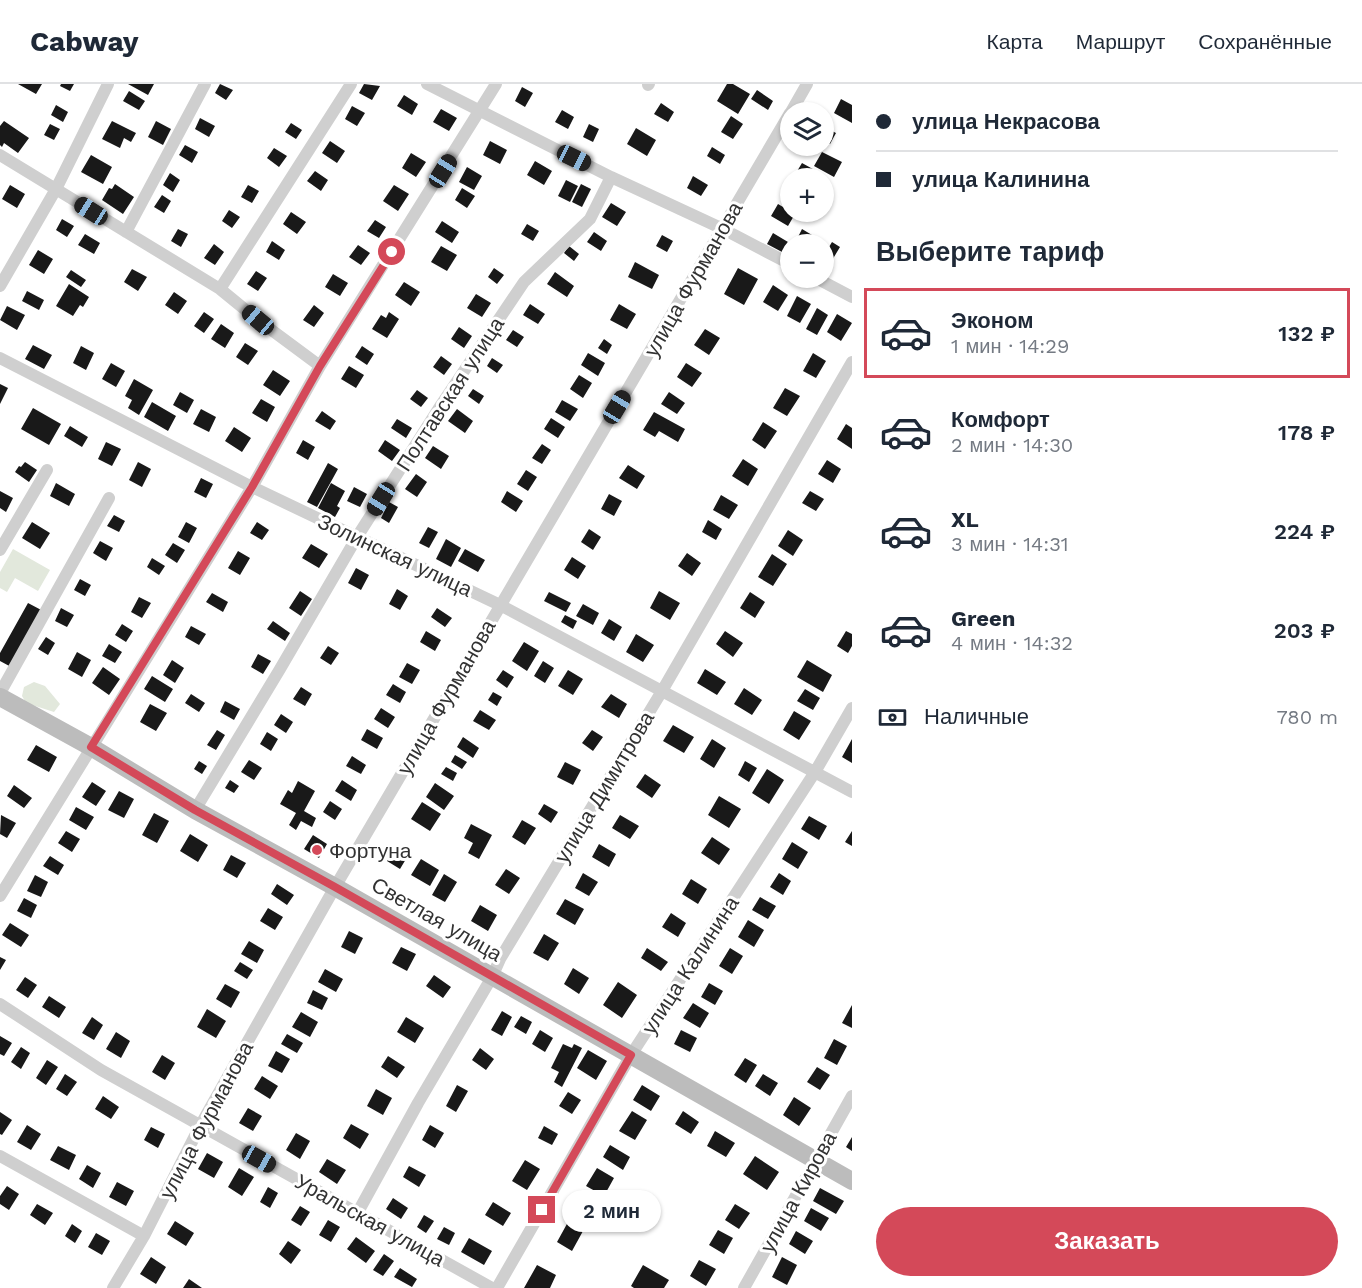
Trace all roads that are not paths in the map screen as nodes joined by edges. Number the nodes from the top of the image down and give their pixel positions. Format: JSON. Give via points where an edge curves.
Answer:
{"nodes":[{"id":1,"x":108,"y":84,"type":"edge"},
{"id":2,"x":205,"y":84,"type":"edge"},
{"id":3,"x":351,"y":84,"type":"edge"},
{"id":4,"x":428,"y":84,"type":"edge"},
{"id":5,"x":496,"y":84,"type":"edge"},
{"id":6,"x":807,"y":84,"type":"edge"},
{"id":7,"x":796,"y":102,"type":"edge"},
{"id":8,"x":481,"y":111,"type":"junction"},
{"id":9,"x":780,"y":130,"type":"edge"},
{"id":10,"x":0,"y":155,"type":"edge"},
{"id":11,"x":611,"y":177,"type":"junction"},
{"id":12,"x":56,"y":189,"type":"junction"},
{"id":13,"x":723,"y":229,"type":"junction"},
{"id":14,"x":126,"y":232,"type":"junction"},
{"id":15,"x":780,"y":259,"type":"edge"},
{"id":16,"x":0,"y":286,"type":"edge"},
{"id":17,"x":834,"y":288,"type":"edge"},
{"id":18,"x":220,"y":289,"type":"junction"},
{"id":19,"x":852,"y":297,"type":"edge"},
{"id":20,"x":0,"y":358,"type":"edge"},
{"id":21,"x":852,"y":362,"type":"edge"},
{"id":22,"x":320,"y":366,"type":"junction"},
{"id":23,"x":47,"y":470,"type":"dead end"},
{"id":24,"x":252,"y":487,"type":"junction"},
{"id":25,"x":109,"y":498,"type":"dead end"},
{"id":26,"x":357,"y":537,"type":"junction"},
{"id":27,"x":0,"y":550,"type":"edge"},
{"id":28,"x":500,"y":605,"type":"junction"},
{"id":29,"x":662,"y":691,"type":"junction"},
{"id":30,"x":0,"y":695,"type":"edge"},
{"id":31,"x":852,"y":708,"type":"edge"},
{"id":32,"x":91,"y":747,"type":"junction"},
{"id":33,"x":815,"y":772,"type":"junction"},
{"id":34,"x":852,"y":792,"type":"edge"},
{"id":35,"x":195,"y":810,"type":"junction"},
{"id":36,"x":335,"y":887,"type":"junction"},
{"id":37,"x":0,"y":896,"type":"edge"},
{"id":38,"x":492,"y":977,"type":"junction"},
{"id":39,"x":0,"y":1004,"type":"edge"},
{"id":40,"x":631,"y":1055,"type":"junction"},
{"id":41,"x":852,"y":1096,"type":"edge"},
{"id":42,"x":200,"y":1126,"type":"junction"},
{"id":43,"x":0,"y":1156,"type":"edge"},
{"id":44,"x":815,"y":1160,"type":"junction"},
{"id":45,"x":852,"y":1181,"type":"edge"},
{"id":46,"x":358,"y":1212,"type":"junction"},
{"id":47,"x":144,"y":1236,"type":"junction"},
{"id":48,"x":113,"y":1288,"type":"edge"},
{"id":49,"x":492,"y":1288,"type":"edge"},
{"id":50,"x":497,"y":1288,"type":"edge"},
{"id":51,"x":744,"y":1288,"type":"edge"}],
"edges":[{"from":1,"to":12,"type":"street"},
{"from":2,"to":14,"type":"street"},
{"from":3,"to":18,"type":"street"},
{"from":4,"to":8,"type":"street"},
{"from":5,"to":8,"type":"street"},
{"from":6,"to":7,"type":"street","name":"улица Фурманова"},
{"from":8,"to":11,"type":"street"},
{"from":8,"to":22,"type":"street"},
{"from":9,"to":13,"type":"street","name":"улица Фурманова"},
{"from":10,"to":12,"type":"street"},
{"from":11,"to":13,"type":"street"},
{"from":11,"to":26,"type":"street","name":"Полтавская улица","via":[[590,219],[524,282]]},
{"from":12,"to":14,"type":"street"},
{"from":12,"to":16,"type":"street"},
{"from":13,"to":15,"type":"street"},
{"from":13,"to":28,"type":"street","name":"улица Фурманова"},
{"from":14,"to":18,"type":"street"},
{"from":17,"to":19,"type":"street"},
{"from":18,"to":22,"type":"street"},
{"from":20,"to":24,"type":"street","name":"Золинская улица"},
{"from":21,"to":29,"type":"street","name":"улица Димитрова"},
{"from":22,"to":24,"type":"street"},
{"from":23,"to":27,"type":"street"},
{"from":24,"to":26,"type":"street","name":"Золинская улица"},
{"from":24,"to":32,"type":"street"},
{"from":25,"to":30,"type":"street"},
{"from":26,"to":28,"type":"street","name":"Золинская улица"},
{"from":26,"to":35,"type":"street","name":"Полтавская улица"},
{"from":28,"to":29,"type":"street","name":"Золинская улица"},
{"from":28,"to":36,"type":"street","name":"улица Фурманова"},
{"from":29,"to":33,"type":"street","name":"Золинская улица"},
{"from":29,"to":38,"type":"street","name":"улица Димитрова"},
{"from":30,"to":32,"type":"main road","name":"Светлая улица"},
{"from":31,"to":33,"type":"street","name":"улица Калинина"},
{"from":32,"to":35,"type":"main road","name":"Светлая улица"},
{"from":32,"to":37,"type":"street"},
{"from":33,"to":34,"type":"street","name":"Золинская улица"},
{"from":33,"to":40,"type":"street","name":"улица Калинина"},
{"from":35,"to":36,"type":"main road","name":"Светлая улица"},
{"from":36,"to":38,"type":"main road","name":"Светлая улица"},
{"from":36,"to":42,"type":"street","name":"улица Фурманова"},
{"from":38,"to":40,"type":"main road","name":"Светлая улица"},
{"from":38,"to":46,"type":"street","name":"улица Димитрова"},
{"from":39,"to":42,"type":"street","name":"Уральская улица","via":[[101,1070]]},
{"from":40,"to":44,"type":"main road","name":"Светлая улица"},
{"from":40,"to":50,"type":"street","name":"улица Калинина"},
{"from":41,"to":44,"type":"street","name":"улица Кирова"},
{"from":42,"to":46,"type":"street","name":"Уральская улица"},
{"from":42,"to":47,"type":"street","name":"улица Фурманова"},
{"from":43,"to":47,"type":"street"},
{"from":44,"to":45,"type":"main road","name":"Светлая улица"},
{"from":44,"to":51,"type":"street","name":"улица Кирова"},
{"from":46,"to":49,"type":"street","name":"Уральская улица"},
{"from":47,"to":48,"type":"street","name":"улица Фурманова"}]}
